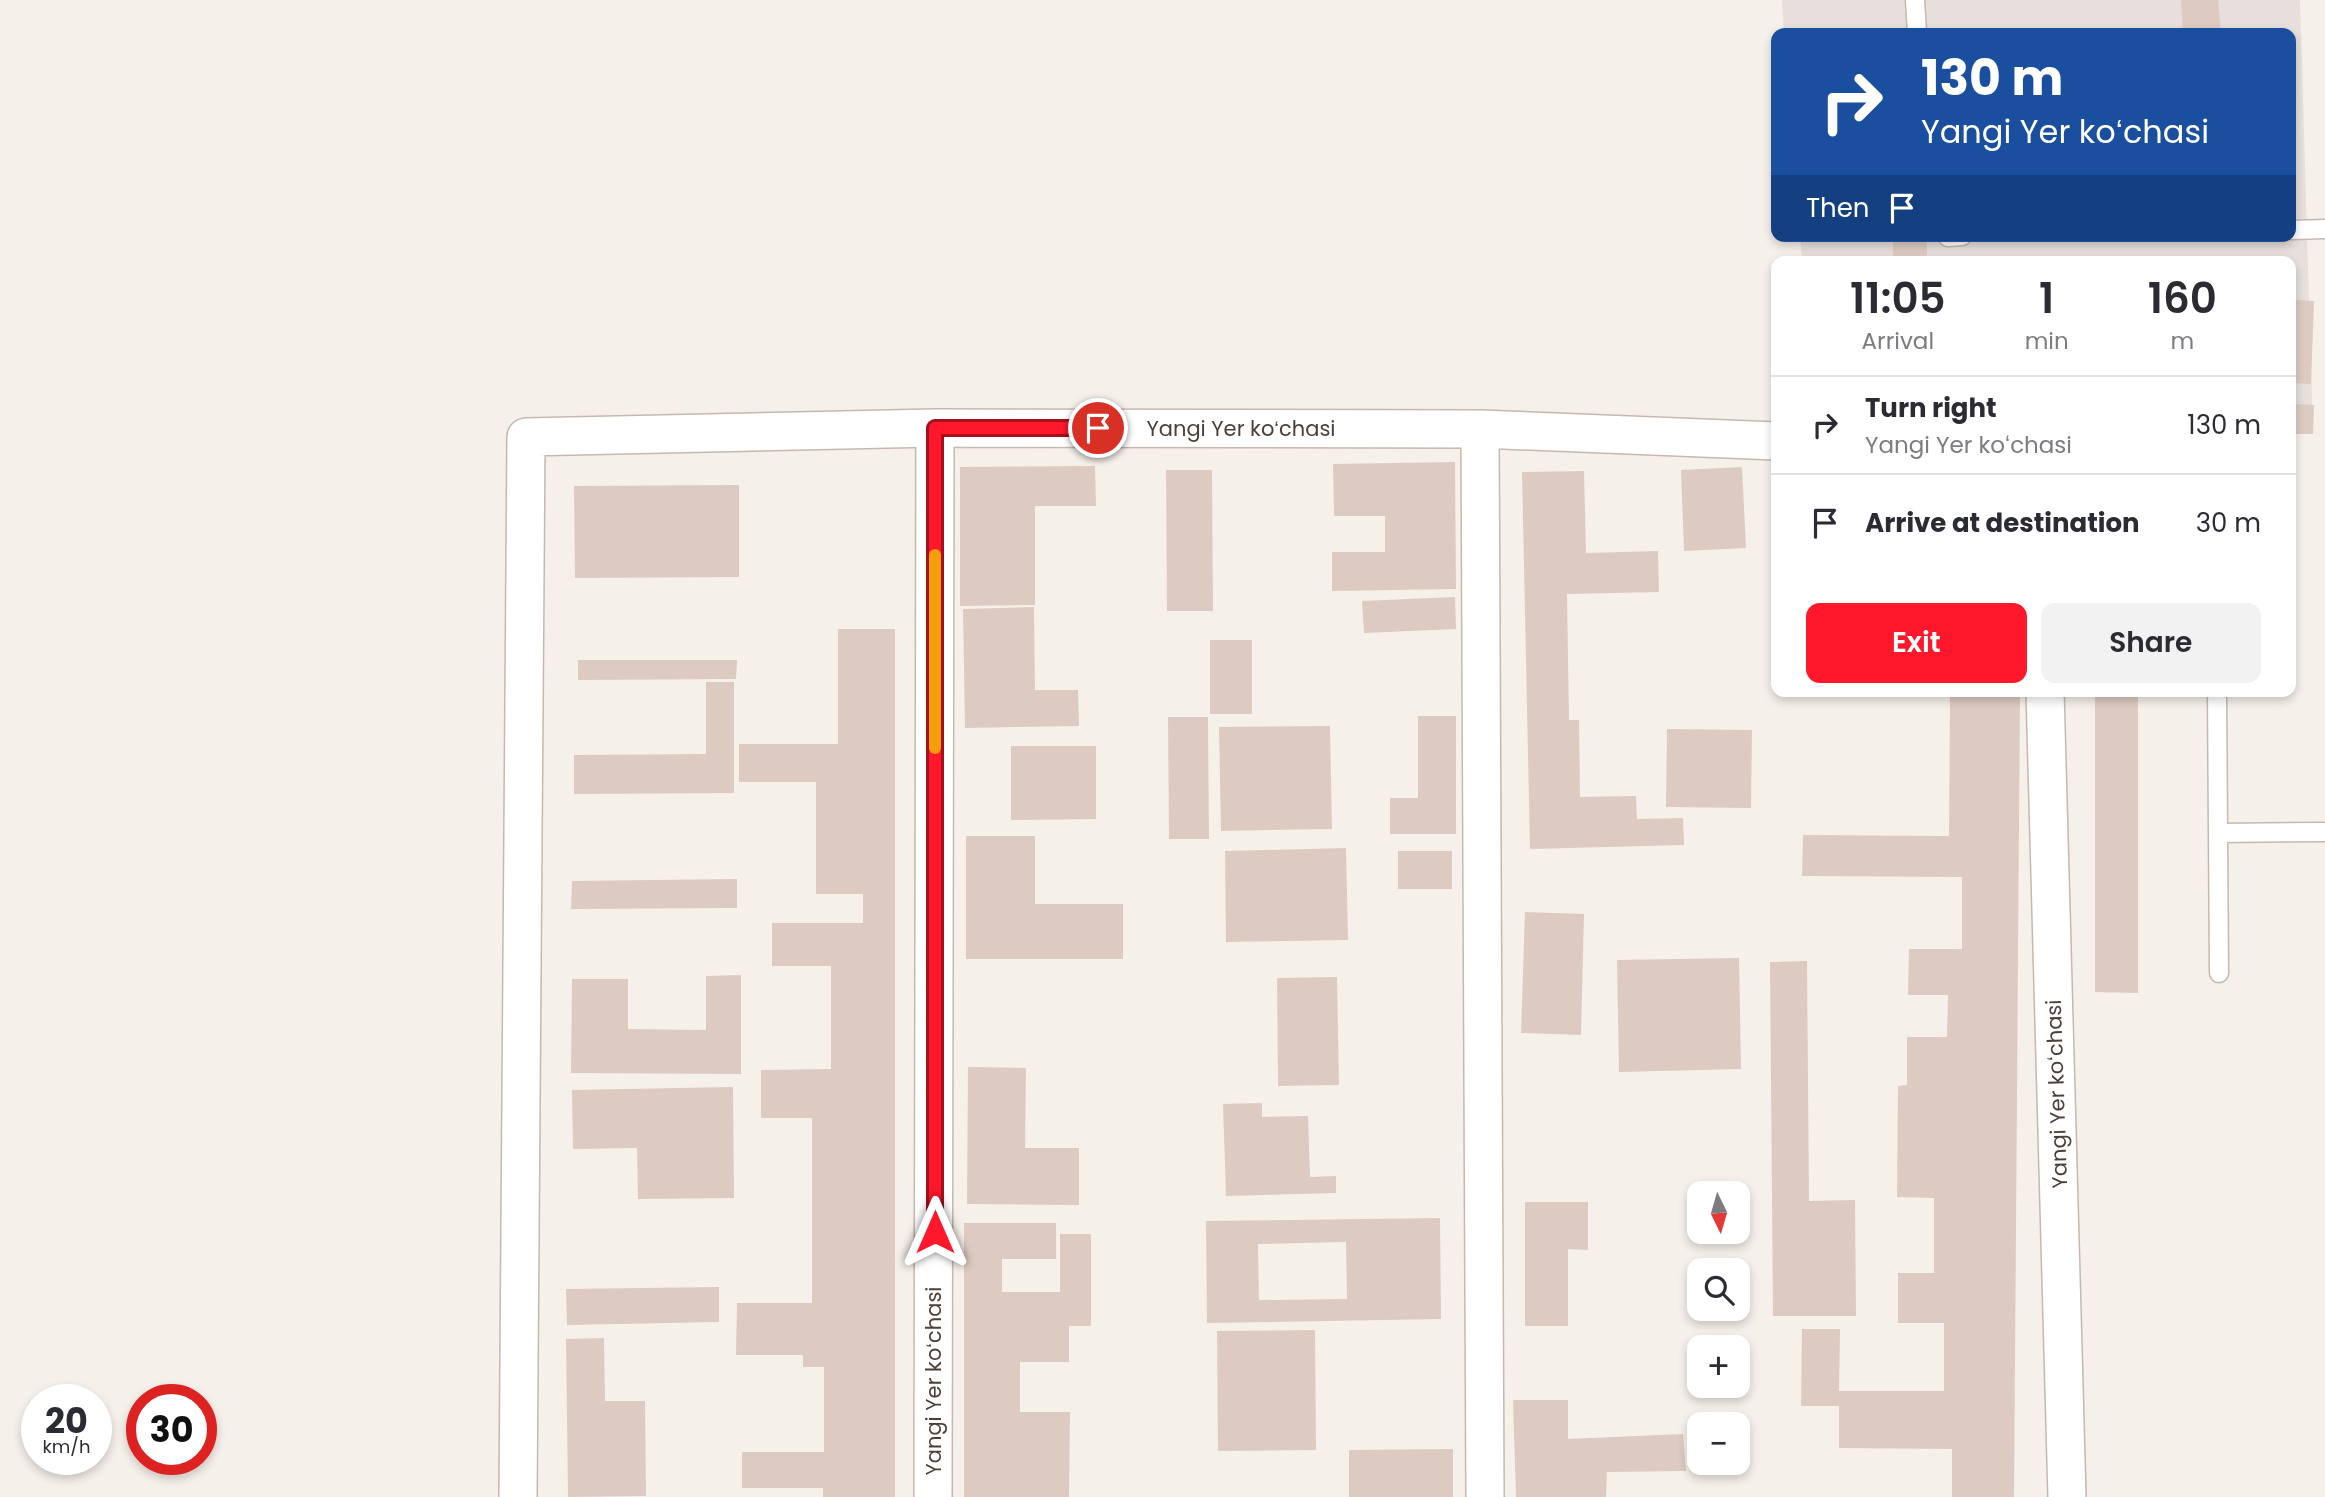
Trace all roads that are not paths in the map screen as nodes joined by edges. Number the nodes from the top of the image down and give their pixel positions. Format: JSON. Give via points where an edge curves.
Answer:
{"nodes":[{"id":1,"x":1915,"y":0,"type":"edge"},
{"id":2,"x":1917,"y":28,"type":"edge"},
{"id":3,"x":2325,"y":229,"type":"edge"},
{"id":4,"x":2296,"y":230,"type":"edge"},
{"id":5,"x":935,"y":428,"type":"junction"},
{"id":6,"x":1480,"y":429,"type":"junction"},
{"id":7,"x":1771,"y":441,"type":"edge"},
{"id":8,"x":2045,"y":697,"type":"edge"},
{"id":9,"x":2217,"y":697,"type":"edge"},
{"id":10,"x":2325,"y":832,"type":"edge"},
{"id":11,"x":2218,"y":833,"type":"junction"},
{"id":12,"x":2219,"y":973,"type":"dead end"},
{"id":13,"x":518,"y":1497,"type":"edge"},
{"id":14,"x":933,"y":1497,"type":"edge"},
{"id":15,"x":1485,"y":1497,"type":"edge"},
{"id":16,"x":2067,"y":1497,"type":"edge"}],
"edges":[{"from":1,"to":2,"type":"lane"},
{"from":3,"to":4,"type":"lane"},
{"from":5,"to":6,"type":"street","name":"Yangi Yer koʻchasi"},
{"from":5,"to":13,"type":"street","via":[[526,437]]},
{"from":5,"to":14,"type":"street","name":"Yangi Yer koʻchasi"},
{"from":6,"to":7,"type":"street","name":"Yangi Yer koʻchasi"},
{"from":6,"to":15,"type":"street"},
{"from":8,"to":16,"type":"street","name":"Yangi Yer koʻchasi"},
{"from":9,"to":11,"type":"lane"},
{"from":10,"to":11,"type":"lane"},
{"from":11,"to":12,"type":"lane"}]}
